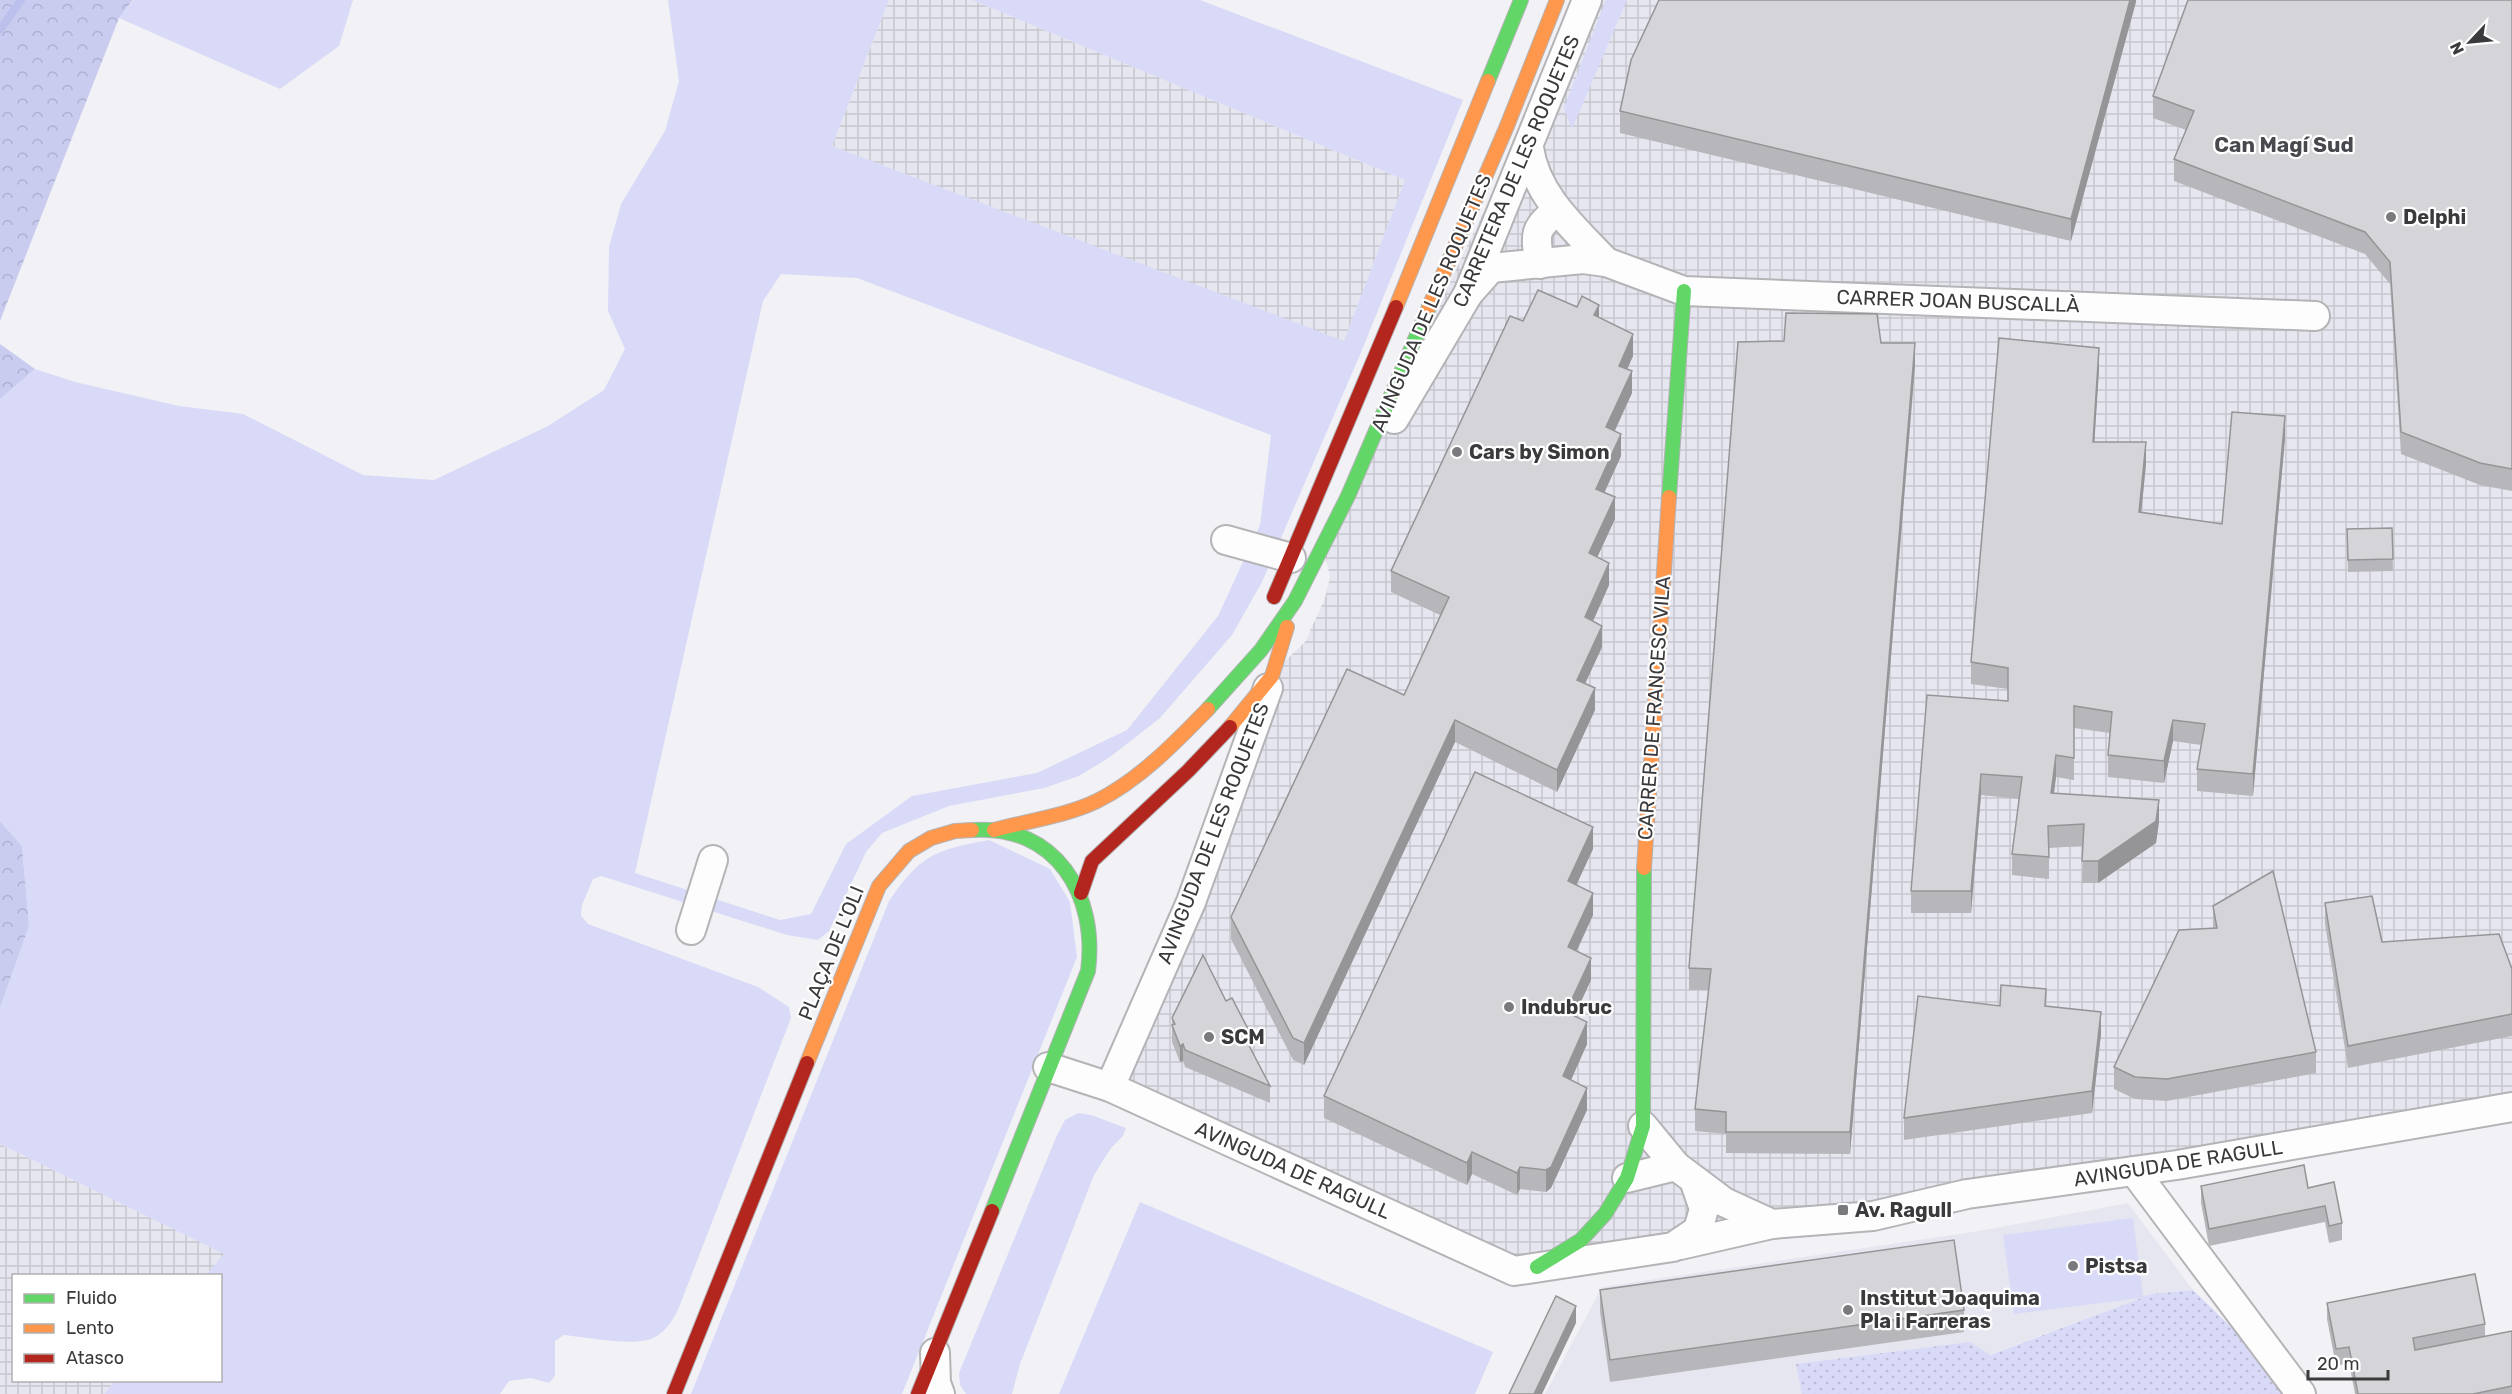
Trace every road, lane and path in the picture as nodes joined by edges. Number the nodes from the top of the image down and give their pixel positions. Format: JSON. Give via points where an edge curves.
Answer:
{"nodes":[{"id":1,"x":1521,"y":0,"type":"edge"},
{"id":2,"x":1557,"y":0,"type":"edge"},
{"id":3,"x":1587,"y":0,"type":"edge"},
{"id":4,"x":1529,"y":148,"type":"junction"},
{"id":5,"x":1557,"y":211,"type":"junction"},
{"id":6,"x":1606,"y":262,"type":"junction"},
{"id":7,"x":1539,"y":264,"type":"junction"},
{"id":8,"x":1684,"y":291,"type":"junction"},
{"id":9,"x":1468,"y":294,"type":"junction"},
{"id":10,"x":2315,"y":316,"type":"dead end"},
{"id":11,"x":1348,"y":496,"type":"junction"},
{"id":12,"x":1226,"y":540,"type":"dead end"},
{"id":13,"x":1291,"y":558,"type":"junction"},
{"id":14,"x":1294,"y":601,"type":"junction"},
{"id":15,"x":1272,"y":676,"type":"junction"},
{"id":16,"x":1227,"y":688,"type":"junction"},
{"id":17,"x":994,"y":830,"type":"junction"},
{"id":18,"x":713,"y":860,"type":"dead end"},
{"id":19,"x":1081,"y":893,"type":"junction"},
{"id":20,"x":691,"y":930,"type":"dead end"},
{"id":21,"x":1048,"y":1067,"type":"junction"},
{"id":22,"x":1110,"y":1088,"type":"junction"},
{"id":23,"x":2512,"y":1107,"type":"edge"},
{"id":24,"x":1643,"y":1126,"type":"junction"},
{"id":25,"x":2134,"y":1171,"type":"junction"},
{"id":26,"x":1685,"y":1173,"type":"junction"},
{"id":27,"x":1627,"y":1178,"type":"junction"},
{"id":28,"x":1605,"y":1214,"type":"junction"},
{"id":29,"x":1772,"y":1224,"type":"junction"},
{"id":30,"x":1672,"y":1246,"type":"junction"},
{"id":31,"x":1643,"y":1251,"type":"junction"},
{"id":32,"x":1537,"y":1268,"type":"junction"},
{"id":33,"x":935,"y":1353,"type":"junction"},
{"id":34,"x":674,"y":1394,"type":"edge"},
{"id":35,"x":918,"y":1394,"type":"edge"},
{"id":36,"x":940,"y":1394,"type":"edge"},
{"id":37,"x":2301,"y":1394,"type":"edge"}],
"edges":[{"from":1,"to":13,"type":"main road"},
{"from":2,"to":11,"type":"main road","name":"AVINGUDA DE LES ROQUETES"},
{"from":3,"to":4,"type":"street","name":"CARRETERA DE LES ROQUETES"},
{"from":4,"to":5,"type":"street","name":"CARRER JOAN BUSCALLÀ","via":[[1538,180]]},
{"from":4,"to":9,"type":"street","name":"CARRETERA DE LES ROQUETES"},
{"from":5,"to":6,"type":"street","name":"CARRER JOAN BUSCALLÀ"},
{"from":5,"to":7,"type":"street","via":[[1541,222],[1536,239]]},
{"from":6,"to":7,"type":"street","name":"CARRER JOAN BUSCALLÀ"},
{"from":6,"to":8,"type":"street","name":"CARRER JOAN BUSCALLÀ"},
{"from":7,"to":9,"type":"street","name":"CARRER JOAN BUSCALLÀ","via":[[1491,268]]},
{"from":8,"to":10,"type":"street","name":"CARRER JOAN BUSCALLÀ"},
{"from":8,"to":24,"type":"main road","name":"CARRER DE FRANCESC VILA","via":[[1644,847]]},
{"from":9,"to":11,"type":"street","name":"CARRETERA DE LES ROQUETES"},
{"from":11,"to":14,"type":"main road","name":"AVINGUDA DE LES ROQUETES"},
{"from":12,"to":13,"type":"street"},
{"from":13,"to":16,"type":"main road","via":[[1267,615]]},
{"from":14,"to":15,"type":"main road","name":"AVINGUDA DE LES ROQUETES"},
{"from":14,"to":16,"type":"main road","name":"AVINGUDA DE LES ROQUETES","via":[[1261,650]]},
{"from":15,"to":19,"type":"main road","name":"AVINGUDA DE LES ROQUETES","via":[[1227,732],[1092,861]]},
{"from":15,"to":22,"type":"street","name":"AVINGUDA DE LES ROQUETES","via":[[1191,902]]},
{"from":16,"to":17,"type":"main road","name":"AVINGUDA DE LES ROQUETES","via":[[1180,738],[1117,789],[1067,812]]},
{"from":17,"to":19,"type":"main road","name":"PLAÇA DE L'OLI","via":[[1035,844],[1064,868]]},
{"from":17,"to":34,"type":"main road","name":"PLAÇA DE L'OLI","via":[[965,829],[925,841],[899,860],[879,886]]},
{"from":18,"to":20,"type":"street"},
{"from":19,"to":21,"type":"main road","name":"PLAÇA DE L'OLI","via":[[1091,942],[1088,971]]},
{"from":21,"to":22,"type":"street","name":"AVINGUDA DE RAGULL"},
{"from":21,"to":33,"type":"main road","name":"PLAÇA DE L'OLI"},
{"from":22,"to":32,"type":"street","name":"AVINGUDA DE RAGULL","via":[[1514,1271]]},
{"from":23,"to":25,"type":"street","name":"AVINGUDA DE RAGULL"},
{"from":24,"to":26,"type":"street"},
{"from":24,"to":27,"type":"main road","name":"CARRER DE FRANCESC VILA"},
{"from":25,"to":29,"type":"street","name":"AVINGUDA DE RAGULL","via":[[1967,1194],[1845,1220]]},
{"from":25,"to":37,"type":"street"},
{"from":26,"to":27,"type":"street"},
{"from":26,"to":29,"type":"street","via":[[1724,1202]]},
{"from":26,"to":30,"type":"street","via":[[1704,1209],[1698,1230]]},
{"from":27,"to":28,"type":"main road"},
{"from":28,"to":31,"type":"street","via":[[1614,1234]]},
{"from":28,"to":32,"type":"main road","via":[[1581,1240]]},
{"from":29,"to":30,"type":"street"},
{"from":30,"to":31,"type":"street"},
{"from":31,"to":32,"type":"street"},
{"from":33,"to":35,"type":"main road","name":"PLAÇA DE L'OLI"},
{"from":33,"to":36,"type":"street"}]}
